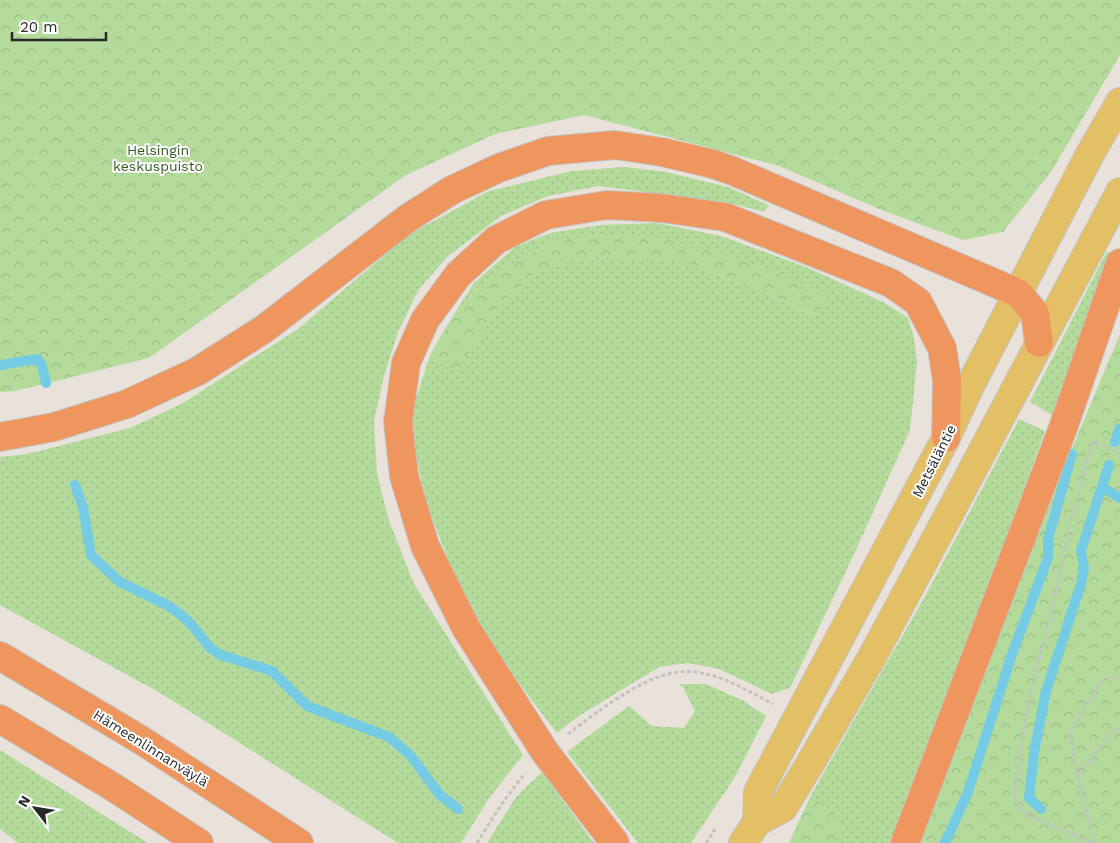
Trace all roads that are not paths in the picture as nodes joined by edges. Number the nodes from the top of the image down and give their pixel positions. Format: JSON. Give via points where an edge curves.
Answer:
{"nodes":[{"id":1,"x":1120,"y":102,"type":"edge"},
{"id":2,"x":1120,"y":192,"type":"edge"},
{"id":3,"x":1120,"y":263,"type":"edge"},
{"id":4,"x":1018,"y":293,"type":"junction"},
{"id":5,"x":1039,"y":343,"type":"junction"},
{"id":6,"x":0,"y":437,"type":"edge"},
{"id":7,"x":946,"y":438,"type":"junction"},
{"id":8,"x":0,"y":656,"type":"edge"},
{"id":9,"x":0,"y":719,"type":"edge"},
{"id":10,"x":750,"y":832,"type":"edge"},
{"id":11,"x":199,"y":843,"type":"edge"},
{"id":12,"x":299,"y":843,"type":"edge"},
{"id":13,"x":615,"y":843,"type":"edge"},
{"id":14,"x":905,"y":843,"type":"edge"}],
"edges":[{"from":1,"to":4,"type":"main road","name":"Metsäläntie"},
{"from":2,"to":5,"type":"main road","name":"Metsäläntie"},
{"from":3,"to":14,"type":"highway","via":[[1063,428]]},
{"from":4,"to":5,"type":"highway","via":[[1035,313]]},
{"from":4,"to":6,"type":"highway","via":[[713,164],[615,145],[548,151],[499,168],[452,190],[408,218],[264,329],[198,370],[127,404],[54,428]]},
{"from":4,"to":7,"type":"main road","name":"Metsäläntie"},
{"from":5,"to":10,"type":"main road","name":"Metsäläntie","via":[[914,579],[811,762],[783,808]]},
{"from":7,"to":10,"type":"main road","name":"Metsäläntie","via":[[758,792]]},
{"from":7,"to":13,"type":"highway","via":[[947,380],[942,348],[918,302],[891,283],[725,217],[662,208],[607,205],[546,215],[496,240],[458,275],[425,320],[406,363],[398,422],[404,476],[425,546],[466,628],[545,752]]},
{"from":8,"to":12,"type":"highway","name":"Hämeenlinnanväylä","via":[[142,740]]},
{"from":9,"to":11,"type":"highway","via":[[113,786]]}]}
